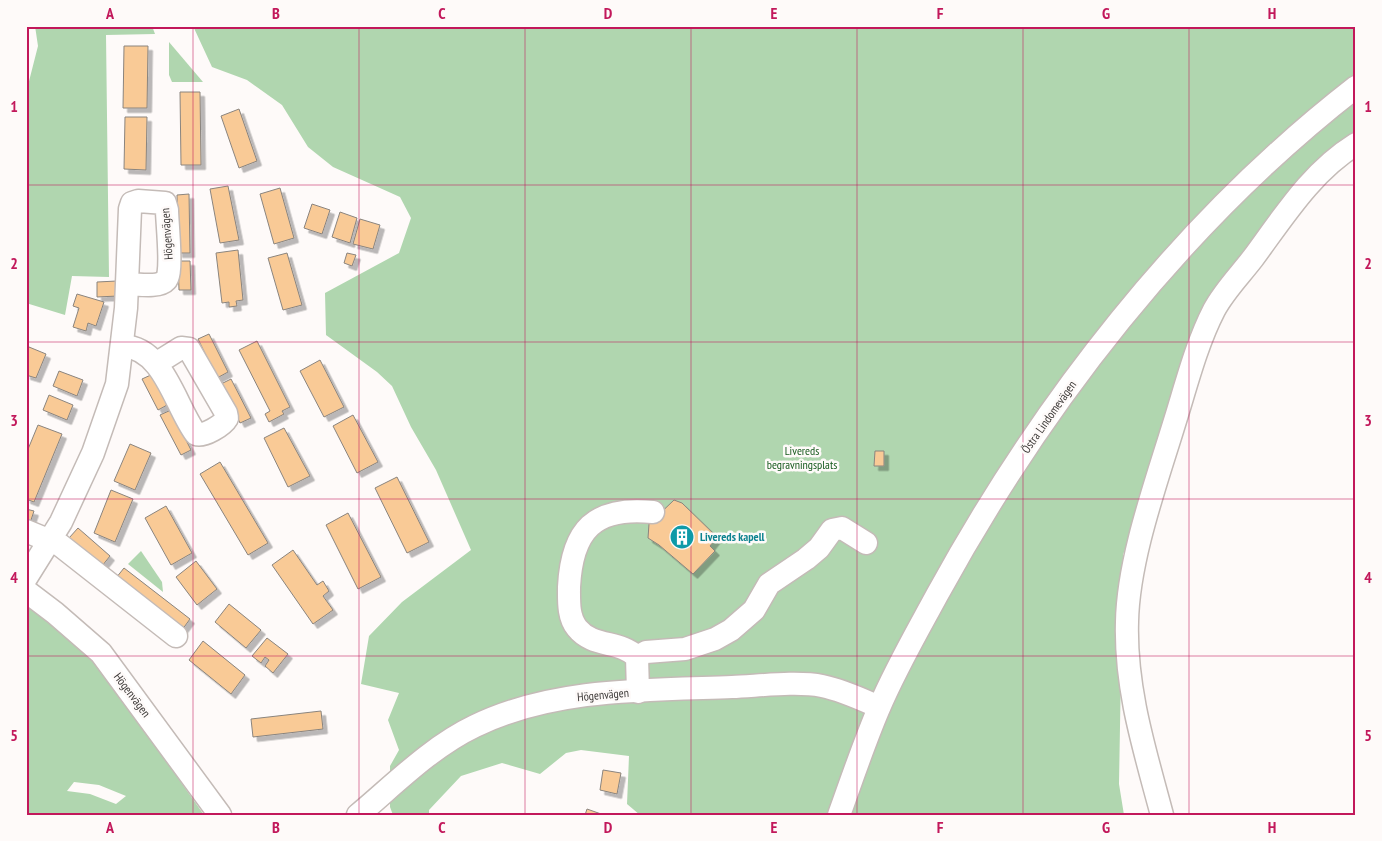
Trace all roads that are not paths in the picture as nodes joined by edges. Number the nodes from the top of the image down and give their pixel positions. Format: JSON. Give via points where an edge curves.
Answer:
{"nodes":[{"id":1,"x":1356,"y":87,"type":"edge"},
{"id":2,"x":1356,"y":144,"type":"edge"},
{"id":3,"x":128,"y":284,"type":"dead end"},
{"id":4,"x":123,"y":346,"type":"junction"},
{"id":5,"x":157,"y":363,"type":"dead end"},
{"id":6,"x":653,"y":512,"type":"dead end"},
{"id":7,"x":26,"y":531,"type":"edge"},
{"id":8,"x":50,"y":539,"type":"junction"},
{"id":9,"x":866,"y":543,"type":"dead end"},
{"id":10,"x":26,"y":578,"type":"edge"},
{"id":11,"x":26,"y":591,"type":"edge"},
{"id":12,"x":176,"y":636,"type":"dead end"},
{"id":13,"x":637,"y":657,"type":"junction"},
{"id":14,"x":638,"y":692,"type":"junction"},
{"id":15,"x":879,"y":707,"type":"junction"},
{"id":16,"x":220,"y":815,"type":"edge"},
{"id":17,"x":358,"y":815,"type":"edge"},
{"id":18,"x":839,"y":815,"type":"edge"},
{"id":19,"x":1162,"y":815,"type":"edge"}],
"edges":[{"from":1,"to":15,"type":"street","name":"Östra Lindomevägen","via":[[1268,162],[1194,237],[1107,335],[996,492]]},
{"from":2,"to":19,"type":"street","via":[[1338,155],[1306,186],[1214,309],[1187,383],[1147,513],[1131,586],[1127,620],[1128,672],[1134,713]]},
{"from":3,"to":4,"type":"street"},
{"from":4,"to":5,"type":"street","via":[[146,352]]},
{"from":4,"to":8,"type":"street","via":[[117,384],[93,453]]},
{"from":6,"to":13,"type":"street","via":[[628,510],[593,523],[584,531],[570,564],[569,602],[576,626],[591,640],[620,646]]},
{"from":7,"to":8,"type":"street"},
{"from":8,"to":10,"type":"street"},
{"from":8,"to":12,"type":"street"},
{"from":9,"to":13,"type":"street","via":[[837,527],[806,559],[769,584],[754,610],[730,630],[685,649],[646,652]]},
{"from":11,"to":16,"type":"street","name":"Högenvägen","via":[[101,654]]},
{"from":13,"to":14,"type":"street"},
{"from":14,"to":15,"type":"street","name":"Högenvägen","via":[[821,686]]},
{"from":14,"to":17,"type":"street","name":"Högenvägen","via":[[575,696],[502,715],[475,726],[444,743]]},
{"from":15,"to":18,"type":"street","name":"Östra Lindomevägen"}]}
